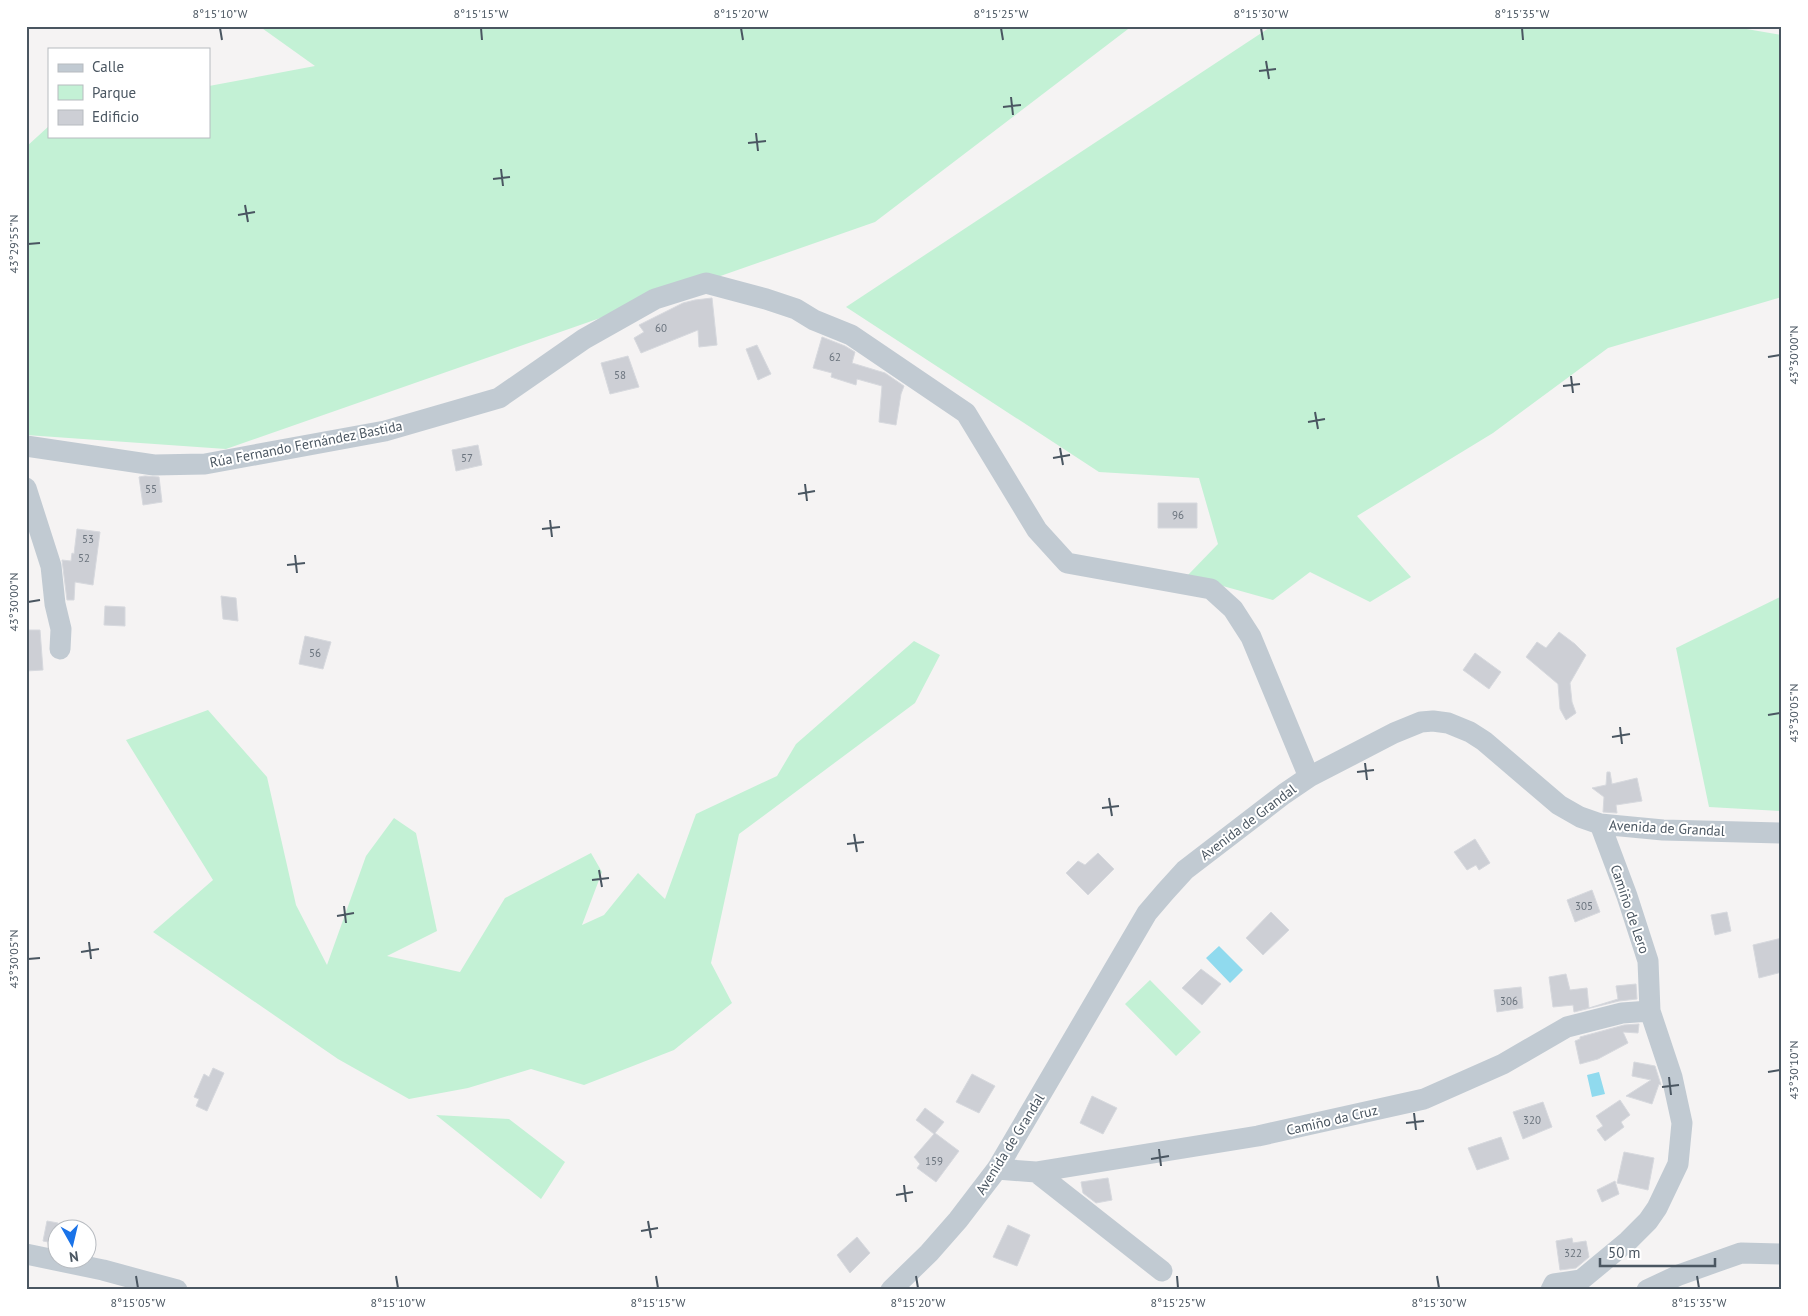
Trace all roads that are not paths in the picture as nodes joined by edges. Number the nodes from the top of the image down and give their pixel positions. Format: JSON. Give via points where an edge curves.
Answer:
{"nodes":[{"id":1,"x":26,"y":446,"type":"edge"},
{"id":2,"x":26,"y":488,"type":"edge"},
{"id":3,"x":60,"y":649,"type":"dead end"},
{"id":4,"x":1309,"y":777,"type":"junction"},
{"id":5,"x":1600,"y":824,"type":"junction"},
{"id":6,"x":1782,"y":833,"type":"edge"},
{"id":7,"x":1650,"y":1011,"type":"junction"},
{"id":8,"x":997,"y":1169,"type":"junction"},
{"id":9,"x":1036,"y":1172,"type":"junction"},
{"id":10,"x":26,"y":1254,"type":"edge"},
{"id":11,"x":1782,"y":1254,"type":"edge"},
{"id":12,"x":1162,"y":1271,"type":"dead end"},
{"id":13,"x":177,"y":1290,"type":"edge"},
{"id":14,"x":890,"y":1290,"type":"edge"},
{"id":15,"x":1551,"y":1290,"type":"edge"},
{"id":16,"x":1647,"y":1290,"type":"edge"}],
"edges":[{"from":1,"to":4,"type":"street","name":"Rúa Fernando Fernández Bastida","via":[[154,465],[205,464],[385,431],[499,398],[584,339],[655,299],[706,283],[796,309],[851,335],[966,413],[1037,530],[1067,563],[1210,589],[1233,609],[1251,637]]},
{"from":2,"to":3,"type":"street","via":[[51,566],[61,629]]},
{"from":4,"to":5,"type":"street","name":"Avenida de Grandal","via":[[1407,727],[1421,722],[1448,723],[1484,741],[1559,805]]},
{"from":4,"to":8,"type":"street","name":"Avenida de Grandal","via":[[1185,870],[1153,906]]},
{"from":5,"to":6,"type":"street","name":"Avenida de Grandal","via":[[1663,830]]},
{"from":5,"to":7,"type":"street","name":"Camiño de Lero","via":[[1628,896],[1648,961]]},
{"from":7,"to":9,"type":"street","name":"Camiño da Cruz","via":[[1622,1013],[1567,1027],[1503,1064],[1424,1099],[1258,1136]]},
{"from":7,"to":15,"type":"street","name":"Camiño de Lero","via":[[1672,1077],[1682,1123],[1678,1164],[1648,1221],[1581,1280],[1554,1284]]},
{"from":8,"to":9,"type":"street","name":"Camiño da Cruz"},
{"from":8,"to":14,"type":"street","name":"Avenida de Grandal","via":[[929,1253]]},
{"from":9,"to":12,"type":"street"},
{"from":10,"to":13,"type":"street"},
{"from":11,"to":16,"type":"street","via":[[1741,1253]]}]}
